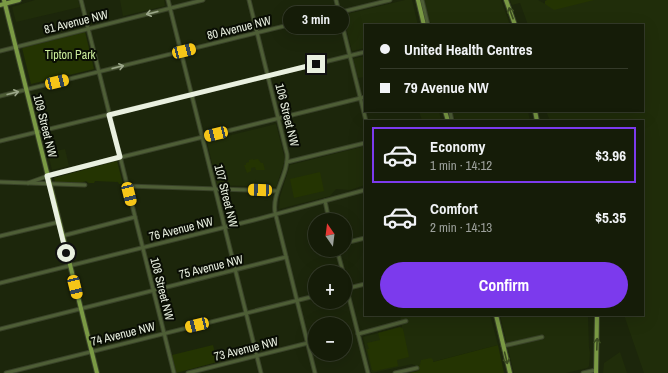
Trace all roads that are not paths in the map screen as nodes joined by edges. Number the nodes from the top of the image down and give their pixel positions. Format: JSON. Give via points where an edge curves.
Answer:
{"nodes":[{"id":1,"x":19,"y":0,"type":"edge"},
{"id":2,"x":81,"y":0,"type":"edge"},
{"id":3,"x":168,"y":0,"type":"edge"},
{"id":4,"x":203,"y":0,"type":"edge"},
{"id":5,"x":249,"y":0,"type":"edge"},
{"id":6,"x":336,"y":0,"type":"edge"},
{"id":7,"x":390,"y":0,"type":"edge"},
{"id":8,"x":418,"y":0,"type":"edge"},
{"id":9,"x":422,"y":0,"type":"edge"},
{"id":10,"x":506,"y":0,"type":"edge"},
{"id":11,"x":3,"y":3,"type":"edge"},
{"id":12,"x":170,"y":8,"type":"junction"},
{"id":13,"x":339,"y":12,"type":"junction"},
{"id":14,"x":424,"y":24,"type":"edge"},
{"id":15,"x":428,"y":24,"type":"edge"},
{"id":16,"x":515,"y":24,"type":"edge"},
{"id":17,"x":88,"y":28,"type":"junction"},
{"id":18,"x":257,"y":33,"type":"junction"},
{"id":19,"x":16,"y":47,"type":"junction"},
{"id":20,"x":0,"y":51,"type":"edge"},
{"id":21,"x":181,"y":52,"type":"junction"},
{"id":22,"x":364,"y":52,"type":"edge"},
{"id":23,"x":350,"y":55,"type":"junction"},
{"id":24,"x":99,"y":71,"type":"junction"},
{"id":25,"x":268,"y":76,"type":"junction"},
{"id":26,"x":26,"y":90,"type":"junction"},
{"id":27,"x":191,"y":94,"type":"junction"},
{"id":28,"x":0,"y":96,"type":"edge"},
{"id":29,"x":364,"y":97,"type":"edge"},
{"id":30,"x":360,"y":98,"type":"junction"},
{"id":31,"x":109,"y":115,"type":"junction"},
{"id":32,"x":278,"y":118,"type":"junction"},
{"id":33,"x":366,"y":120,"type":"edge"},
{"id":34,"x":37,"y":132,"type":"junction"},
{"id":35,"x":202,"y":137,"type":"junction"},
{"id":36,"x":0,"y":141,"type":"edge"},
{"id":37,"x":364,"y":143,"type":"edge"},
{"id":38,"x":120,"y":157,"type":"junction"},
{"id":39,"x":287,"y":162,"type":"junction"},
{"id":40,"x":47,"y":176,"type":"junction"},
{"id":41,"x":0,"y":182,"type":"edge"},
{"id":42,"x":28,"y":183,"type":"junction"},
{"id":43,"x":49,"y":184,"type":"junction"},
{"id":44,"x":85,"y":185,"type":"dead end"},
{"id":45,"x":127,"y":186,"type":"junction"},
{"id":46,"x":215,"y":189,"type":"junction"},
{"id":47,"x":364,"y":190,"type":"edge"},
{"id":48,"x":278,"y":191,"type":"junction"},
{"id":49,"x":325,"y":201,"type":"junction"},
{"id":50,"x":328,"y":213,"type":"edge"},
{"id":51,"x":275,"y":214,"type":"junction"},
{"id":52,"x":135,"y":217,"type":"junction"},
{"id":53,"x":59,"y":222,"type":"junction"},
{"id":54,"x":224,"y":227,"type":"junction"},
{"id":55,"x":0,"y":236,"type":"edge"},
{"id":56,"x":62,"y":236,"type":"junction"},
{"id":57,"x":364,"y":238,"type":"edge"},
{"id":58,"x":352,"y":241,"type":"edge"},
{"id":59,"x":142,"y":247,"type":"junction"},
{"id":60,"x":286,"y":257,"type":"junction"},
{"id":61,"x":70,"y":266,"type":"junction"},
{"id":62,"x":235,"y":270,"type":"junction"},
{"id":63,"x":0,"y":283,"type":"edge"},
{"id":64,"x":364,"y":284,"type":"edge"},
{"id":65,"x":352,"y":287,"type":"edge"},
{"id":66,"x":153,"y":290,"type":"junction"},
{"id":67,"x":308,"y":298,"type":"edge"},
{"id":68,"x":297,"y":300,"type":"junction"},
{"id":69,"x":80,"y":308,"type":"junction"},
{"id":70,"x":351,"y":309,"type":"edge"},
{"id":71,"x":246,"y":313,"type":"junction"},
{"id":72,"x":496,"y":316,"type":"edge"},
{"id":73,"x":597,"y":316,"type":"edge"},
{"id":74,"x":406,"y":322,"type":"dead end"},
{"id":75,"x":0,"y":329,"type":"edge"},
{"id":76,"x":164,"y":333,"type":"junction"},
{"id":77,"x":358,"y":334,"type":"junction"},
{"id":78,"x":542,"y":337,"type":"dead end"},
{"id":79,"x":308,"y":343,"type":"joint"},
{"id":80,"x":503,"y":346,"type":"junction"},
{"id":81,"x":91,"y":352,"type":"junction"},
{"id":82,"x":257,"y":356,"type":"junction"},
{"id":83,"x":312,"y":361,"type":"edge"},
{"id":84,"x":417,"y":368,"type":"dead end"},
{"id":85,"x":596,"y":371,"type":"edge"},
{"id":86,"x":6,"y":373,"type":"edge"},
{"id":87,"x":97,"y":373,"type":"edge"},
{"id":88,"x":174,"y":373,"type":"edge"},
{"id":89,"x":188,"y":373,"type":"edge"},
{"id":90,"x":261,"y":373,"type":"edge"},
{"id":91,"x":315,"y":373,"type":"edge"},
{"id":92,"x":368,"y":373,"type":"edge"},
{"id":93,"x":395,"y":373,"type":"edge"},
{"id":94,"x":510,"y":373,"type":"edge"},
{"id":95,"x":583,"y":373,"type":"edge"}],
"edges":[{"from":1,"to":11,"type":"main road"},
{"from":2,"to":17,"type":"street","name":"108 Street NW"},
{"from":3,"to":12,"type":"street","name":"107 Street NW"},
{"from":4,"to":12,"type":"street","name":"81 Avenue NW"},
{"from":5,"to":18,"type":"street","name":"106 Street NW"},
{"from":6,"to":13,"type":"street"},
{"from":7,"to":13,"type":"street","name":"80 Avenue NW"},
{"from":8,"to":14,"type":"main road"},
{"from":9,"to":15,"type":"street"},
{"from":16,"to":10,"type":"main road","one_way":true},
{"from":11,"to":19,"type":"main road","name":"109 Street NW"},
{"from":12,"to":17,"type":"street","name":"81 Avenue NW","one_way":true},
{"from":12,"to":21,"type":"street","name":"107 Street NW"},
{"from":13,"to":18,"type":"street","name":"80 Avenue NW"},
{"from":13,"to":23,"type":"street"},
{"from":17,"to":19,"type":"street","name":"81 Avenue NW"},
{"from":17,"to":24,"type":"street","name":"108 Street NW"},
{"from":18,"to":21,"type":"street","name":"80 Avenue NW"},
{"from":18,"to":25,"type":"street","name":"106 Street NW"},
{"from":19,"to":20,"type":"street","name":"81 Avenue NW"},
{"from":19,"to":26,"type":"main road","name":"109 Street NW"},
{"from":24,"to":21,"type":"street","name":"80 Avenue NW","one_way":true},
{"from":21,"to":27,"type":"street","name":"107 Street NW"},
{"from":22,"to":23,"type":"street"},
{"from":23,"to":25,"type":"street"},
{"from":23,"to":30,"type":"street"},
{"from":24,"to":26,"type":"street","name":"80 Avenue NW"},
{"from":24,"to":31,"type":"street","name":"108 Street NW"},
{"from":25,"to":27,"type":"street"},
{"from":25,"to":32,"type":"street","name":"106 Street NW"},
{"from":28,"to":26,"type":"street","name":"80 Avenue NW","one_way":true},
{"from":26,"to":34,"type":"main road","name":"109 Street NW"},
{"from":27,"to":31,"type":"street"},
{"from":27,"to":35,"type":"street","name":"107 Street NW"},
{"from":29,"to":30,"type":"street"},
{"from":30,"to":32,"type":"street"},
{"from":30,"to":33,"type":"street"},
{"from":31,"to":34,"type":"street"},
{"from":31,"to":38,"type":"street","name":"108 Street NW"},
{"from":32,"to":35,"type":"street"},
{"from":32,"to":39,"type":"street","name":"106 Street NW"},
{"from":34,"to":36,"type":"street"},
{"from":34,"to":40,"type":"main road","name":"109 Street NW"},
{"from":35,"to":38,"type":"street"},
{"from":35,"to":46,"type":"street","name":"107 Street NW"},
{"from":37,"to":39,"type":"street"},
{"from":38,"to":40,"type":"street"},
{"from":38,"to":45,"type":"street","name":"108 Street NW"},
{"from":39,"to":48,"type":"street","name":"106 Street NW"},
{"from":40,"to":42,"type":"street"},
{"from":40,"to":43,"type":"main road","name":"109 Street NW"},
{"from":41,"to":42,"type":"street"},
{"from":42,"to":43,"type":"street"},
{"from":43,"to":44,"type":"street"},
{"from":43,"to":53,"type":"main road","name":"109 Street NW"},
{"from":45,"to":46,"type":"street"},
{"from":45,"to":52,"type":"street","name":"108 Street NW"},
{"from":46,"to":48,"type":"street"},
{"from":46,"to":54,"type":"street","name":"107 Street NW"},
{"from":47,"to":49,"type":"street","name":"76 Avenue NW"},
{"from":48,"to":51,"type":"street","name":"106 Street NW"},
{"from":49,"to":50,"type":"street"},
{"from":49,"to":51,"type":"street","name":"76 Avenue NW"},
{"from":51,"to":54,"type":"street","name":"76 Avenue NW"},
{"from":51,"to":60,"type":"street","name":"106 Street NW"},
{"from":52,"to":56,"type":"street"},
{"from":52,"to":59,"type":"street","name":"108 Street NW"},
{"from":53,"to":55,"type":"street"},
{"from":53,"to":56,"type":"main road","name":"109 Street NW"},
{"from":54,"to":59,"type":"street","name":"76 Avenue NW"},
{"from":54,"to":62,"type":"street","name":"107 Street NW"},
{"from":56,"to":61,"type":"main road","name":"109 Street NW"},
{"from":57,"to":58,"type":"street"},
{"from":59,"to":61,"type":"street","name":"76 Avenue NW"},
{"from":59,"to":66,"type":"street","name":"108 Street NW"},
{"from":60,"to":62,"type":"street","name":"75 Avenue NW"},
{"from":60,"to":68,"type":"street","name":"106 Street NW"},
{"from":61,"to":63,"type":"street","name":"76 Avenue NW"},
{"from":61,"to":69,"type":"main road","name":"109 Street NW"},
{"from":62,"to":66,"type":"street","name":"75 Avenue NW"},
{"from":62,"to":71,"type":"street","name":"107 Street NW"},
{"from":64,"to":65,"type":"street"},
{"from":66,"to":69,"type":"street","name":"75 Avenue NW"},
{"from":66,"to":76,"type":"street","name":"108 Street NW"},
{"from":67,"to":68,"type":"street","name":"74 Avenue NW"},
{"from":68,"to":71,"type":"street","name":"74 Avenue NW"},
{"from":68,"to":79,"type":"street","name":"106 Street NW"},
{"from":69,"to":75,"type":"street","name":"75 Avenue NW"},
{"from":69,"to":81,"type":"main road","name":"109 Street NW"},
{"from":70,"to":77,"type":"street"},
{"from":71,"to":76,"type":"street","name":"74 Avenue NW"},
{"from":71,"to":82,"type":"street","name":"107 Street NW"},
{"from":72,"to":80,"type":"main road"},
{"from":85,"to":73,"type":"main road","one_way":true},
{"from":74,"to":77,"type":"street"},
{"from":76,"to":81,"type":"street","name":"74 Avenue NW"},
{"from":76,"to":88,"type":"street","name":"108 Street NW"},
{"from":77,"to":92,"type":"street"},
{"from":78,"to":80,"type":"street"},
{"from":79,"to":82,"type":"street","name":"73 Avenue NW"},
{"from":80,"to":94,"type":"main road","one_way":true},
{"from":81,"to":86,"type":"street","name":"74 Avenue NW"},
{"from":81,"to":87,"type":"main road","name":"109 Street NW"},
{"from":82,"to":89,"type":"street","name":"73 Avenue NW"},
{"from":82,"to":90,"type":"street","name":"107 Street NW"},
{"from":83,"to":91,"type":"street","name":"106 Street NW"},
{"from":84,"to":93,"type":"street"},
{"from":85,"to":95,"type":"street"}]}
